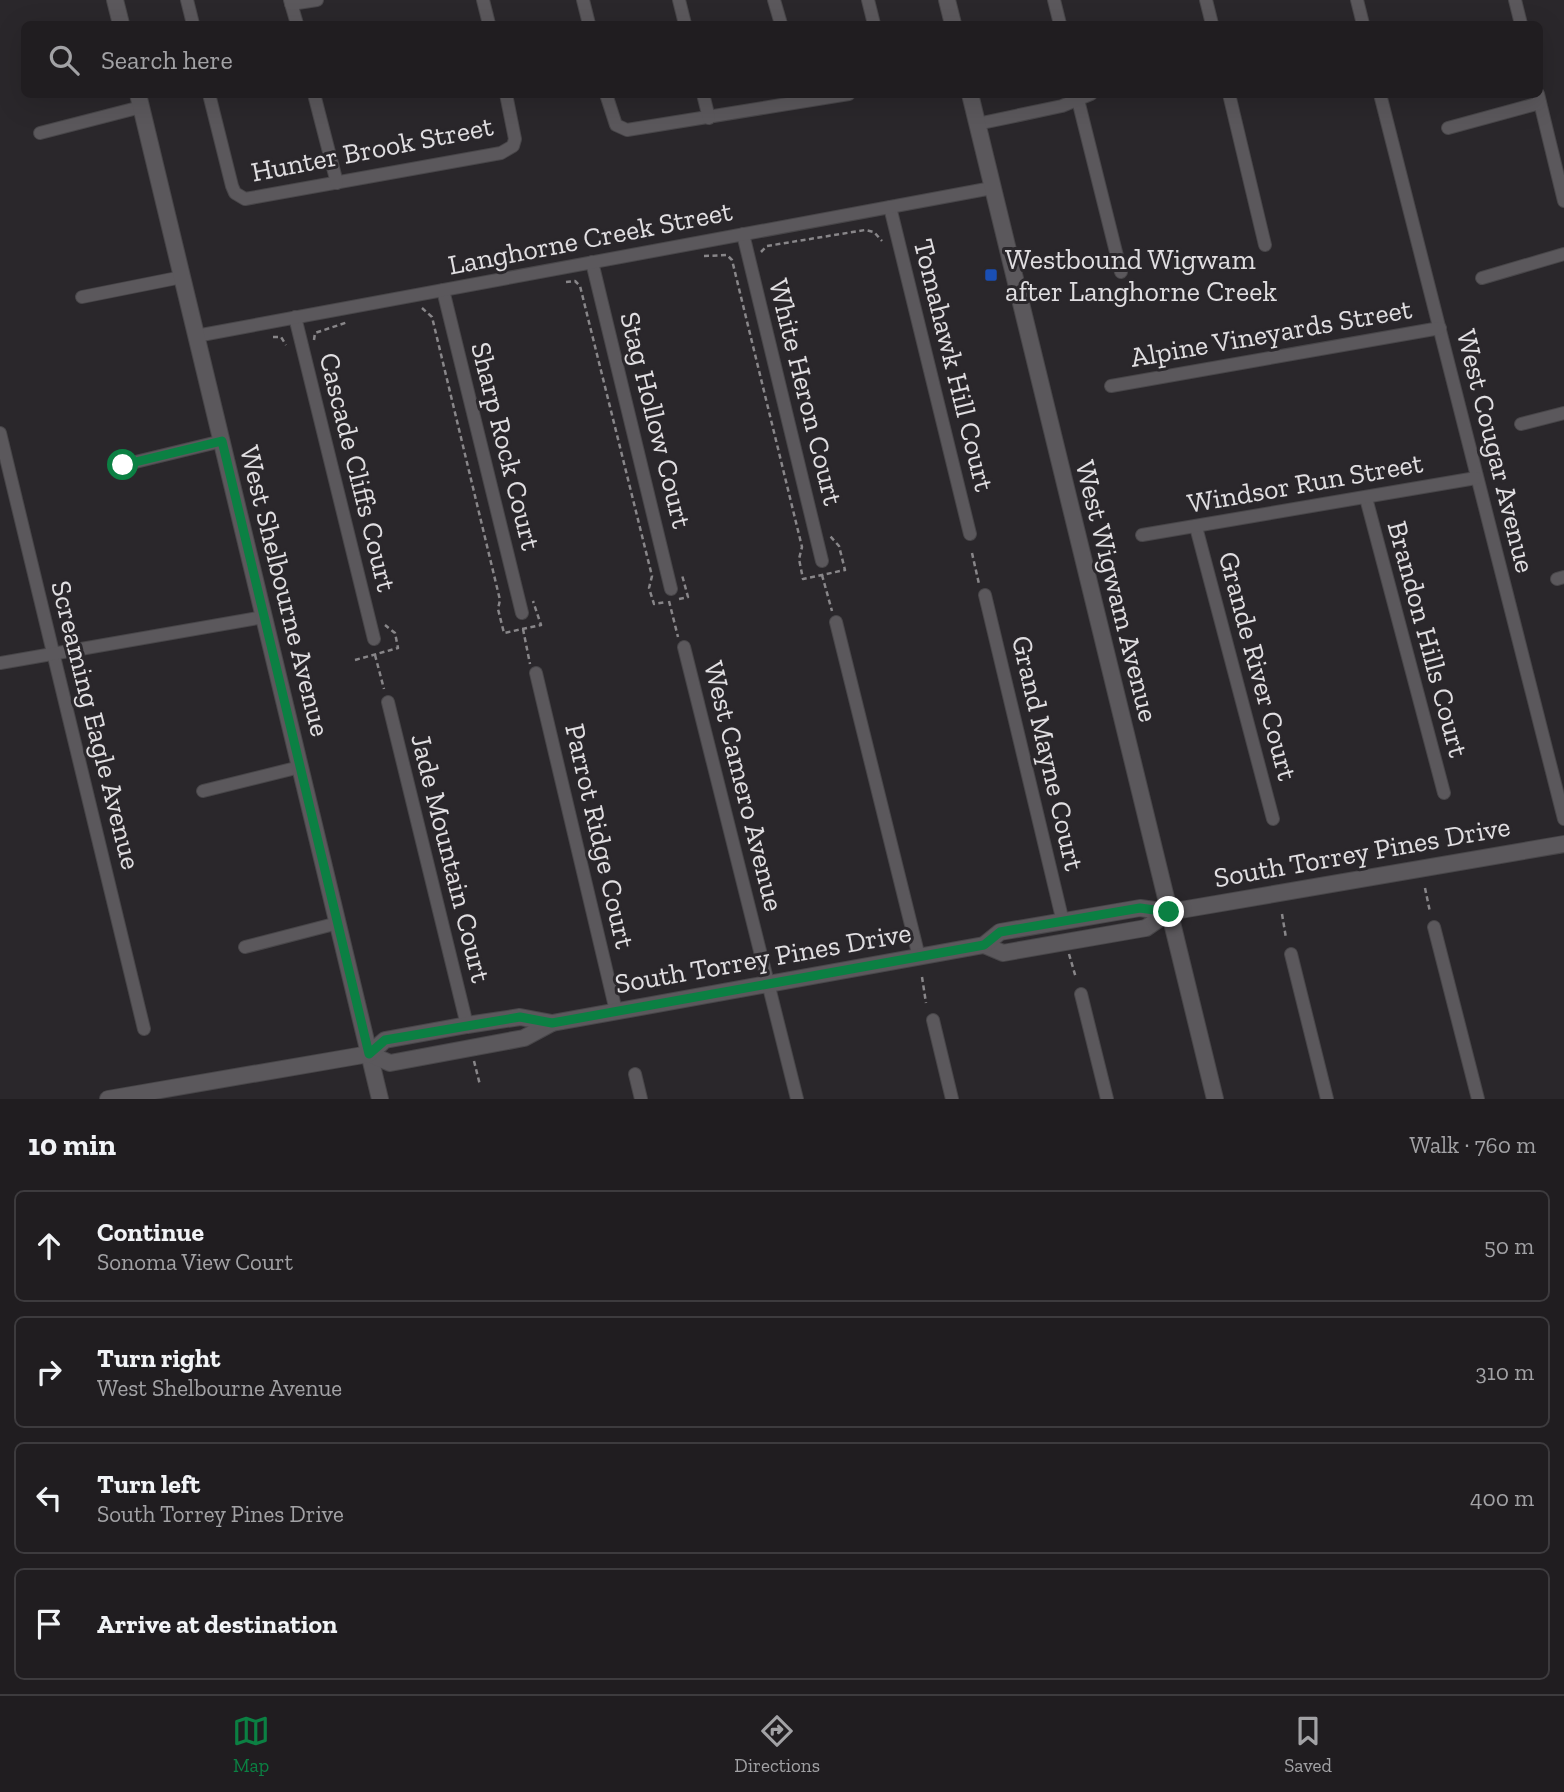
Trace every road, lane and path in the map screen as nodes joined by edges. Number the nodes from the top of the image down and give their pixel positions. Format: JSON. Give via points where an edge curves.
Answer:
{"nodes":[{"id":1,"x":115,"y":0,"type":"edge"},
{"id":2,"x":187,"y":0,"type":"edge"},
{"id":3,"x":317,"y":0,"type":"edge"},
{"id":4,"x":483,"y":0,"type":"edge"},
{"id":5,"x":583,"y":0,"type":"edge"},
{"id":6,"x":679,"y":0,"type":"edge"},
{"id":7,"x":775,"y":0,"type":"edge"},
{"id":8,"x":868,"y":0,"type":"edge"},
{"id":9,"x":947,"y":0,"type":"edge"},
{"id":10,"x":1054,"y":0,"type":"edge"},
{"id":11,"x":1206,"y":0,"type":"edge"},
{"id":12,"x":1357,"y":0,"type":"edge"},
{"id":13,"x":1514,"y":0,"type":"edge"},
{"id":14,"x":291,"y":2,"type":"edge"},
{"id":15,"x":120,"y":21,"type":"edge"},
{"id":16,"x":192,"y":21,"type":"edge"},
{"id":17,"x":296,"y":21,"type":"edge"},
{"id":18,"x":488,"y":21,"type":"edge"},
{"id":19,"x":588,"y":21,"type":"edge"},
{"id":20,"x":684,"y":21,"type":"edge"},
{"id":21,"x":779,"y":21,"type":"edge"},
{"id":22,"x":873,"y":21,"type":"edge"},
{"id":23,"x":952,"y":21,"type":"edge"},
{"id":24,"x":1059,"y":21,"type":"edge"},
{"id":25,"x":1211,"y":21,"type":"edge"},
{"id":26,"x":1362,"y":21,"type":"edge"},
{"id":27,"x":1520,"y":21,"type":"edge"},
{"id":28,"x":210,"y":98,"type":"edge"},
{"id":29,"x":318,"y":98,"type":"edge"},
{"id":30,"x":507,"y":98,"type":"edge"},
{"id":31,"x":607,"y":98,"type":"edge"},
{"id":32,"x":704,"y":98,"type":"edge"},
{"id":33,"x":971,"y":98,"type":"edge"},
{"id":34,"x":1082,"y":98,"type":"edge"},
{"id":35,"x":1230,"y":98,"type":"edge"},
{"id":36,"x":1381,"y":98,"type":"edge"},
{"id":37,"x":799,"y":99,"type":"edge"},
{"id":38,"x":1539,"y":99,"type":"edge"},
{"id":39,"x":1077,"y":100,"type":"junction"},
{"id":40,"x":139,"y":101,"type":"edge"},
{"id":41,"x":709,"y":118,"type":"junction"},
{"id":42,"x":977,"y":124,"type":"junction"},
{"id":43,"x":1448,"y":128,"type":"dead end"},
{"id":44,"x":40,"y":133,"type":"dead end"},
{"id":45,"x":337,"y":183,"type":"junction"},
{"id":46,"x":992,"y":188,"type":"junction"},
{"id":47,"x":1564,"y":201,"type":"edge"},
{"id":48,"x":890,"y":207,"type":"junction"},
{"id":49,"x":743,"y":234,"type":"junction"},
{"id":50,"x":882,"y":241,"type":"dead end"},
{"id":51,"x":1265,"y":245,"type":"dead end"},
{"id":52,"x":1564,"y":254,"type":"edge"},
{"id":53,"x":760,"y":257,"type":"dead end"},
{"id":54,"x":693,"y":258,"type":"dead end"},
{"id":55,"x":592,"y":262,"type":"junction"},
{"id":56,"x":1121,"y":272,"type":"dead end"},
{"id":57,"x":182,"y":277,"type":"junction"},
{"id":58,"x":1482,"y":278,"type":"dead end"},
{"id":59,"x":556,"y":283,"type":"dead end"},
{"id":60,"x":443,"y":290,"type":"junction"},
{"id":61,"x":82,"y":297,"type":"dead end"},
{"id":62,"x":418,"y":306,"type":"dead end"},
{"id":63,"x":295,"y":317,"type":"junction"},
{"id":64,"x":358,"y":320,"type":"dead end"},
{"id":65,"x":1440,"y":328,"type":"junction"},
{"id":66,"x":196,"y":336,"type":"junction"},
{"id":67,"x":273,"y":337,"type":"dead end"},
{"id":68,"x":314,"y":340,"type":"dead end"},
{"id":69,"x":286,"y":345,"type":"dead end"},
{"id":70,"x":1111,"y":386,"type":"dead end"},
{"id":71,"x":1564,"y":413,"type":"edge"},
{"id":72,"x":1521,"y":424,"type":"dead end"},
{"id":73,"x":0,"y":433,"type":"edge"},
{"id":74,"x":222,"y":441,"type":"junction"},
{"id":75,"x":123,"y":465,"type":"dead end"},
{"id":76,"x":1476,"y":478,"type":"junction"},
{"id":77,"x":1366,"y":498,"type":"junction"},
{"id":78,"x":1196,"y":527,"type":"junction"},
{"id":79,"x":971,"y":534,"type":"dead end"},
{"id":80,"x":829,"y":535,"type":"dead end"},
{"id":81,"x":1142,"y":535,"type":"dead end"},
{"id":82,"x":972,"y":553,"type":"dead end"},
{"id":83,"x":676,"y":566,"type":"dead end"},
{"id":84,"x":822,"y":568,"type":"junction"},
{"id":85,"x":982,"y":590,"type":"joint"},
{"id":86,"x":670,"y":595,"type":"junction"},
{"id":87,"x":528,"y":596,"type":"dead end"},
{"id":88,"x":522,"y":613,"type":"dead end"},
{"id":89,"x":834,"y":616,"type":"joint"},
{"id":90,"x":264,"y":617,"type":"junction"},
{"id":91,"x":384,"y":624,"type":"dead end"},
{"id":92,"x":523,"y":629,"type":"junction"},
{"id":93,"x":374,"y":639,"type":"dead end"},
{"id":94,"x":681,"y":642,"type":"joint"},
{"id":95,"x":53,"y":654,"type":"junction"},
{"id":96,"x":375,"y":654,"type":"junction"},
{"id":97,"x":355,"y":660,"type":"dead end"},
{"id":98,"x":0,"y":663,"type":"edge"},
{"id":99,"x":533,"y":668,"type":"joint"},
{"id":100,"x":386,"y":695,"type":"joint"},
{"id":101,"x":300,"y":767,"type":"junction"},
{"id":102,"x":203,"y":791,"type":"dead end"},
{"id":103,"x":1444,"y":793,"type":"dead end"},
{"id":104,"x":1273,"y":819,"type":"dead end"},
{"id":105,"x":1564,"y":819,"type":"edge"},
{"id":106,"x":1564,"y":844,"type":"edge"},
{"id":107,"x":1425,"y":888,"type":"dead end"},
{"id":108,"x":1169,"y":912,"type":"junction"},
{"id":109,"x":1430,"y":912,"type":"dead end"},
{"id":110,"x":1282,"y":914,"type":"dead end"},
{"id":111,"x":1063,"y":922,"type":"junction"},
{"id":112,"x":338,"y":923,"type":"junction"},
{"id":113,"x":1434,"y":927,"type":"dead end"},
{"id":114,"x":1286,"y":938,"type":"dead end"},
{"id":115,"x":984,"y":945,"type":"junction"},
{"id":116,"x":246,"y":947,"type":"dead end"},
{"id":117,"x":1069,"y":952,"type":"dead end"},
{"id":118,"x":1291,"y":954,"type":"dead end"},
{"id":119,"x":919,"y":957,"type":"junction"},
{"id":120,"x":922,"y":977,"type":"dead end"},
{"id":121,"x":1076,"y":978,"type":"dead end"},
{"id":122,"x":769,"y":984,"type":"junction"},
{"id":123,"x":1081,"y":995,"type":"dead end"},
{"id":124,"x":926,"y":1003,"type":"dead end"},
{"id":125,"x":616,"y":1012,"type":"junction"},
{"id":126,"x":933,"y":1020,"type":"dead end"},
{"id":127,"x":552,"y":1023,"type":"junction"},
{"id":128,"x":467,"y":1025,"type":"junction"},
{"id":129,"x":144,"y":1029,"type":"dead end"},
{"id":130,"x":369,"y":1054,"type":"junction"},
{"id":131,"x":474,"y":1058,"type":"dead end"},
{"id":132,"x":635,"y":1074,"type":"dead end"},
{"id":133,"x":480,"y":1085,"type":"dead end"},
{"id":134,"x":108,"y":1099,"type":"edge"},
{"id":135,"x":380,"y":1099,"type":"edge"},
{"id":136,"x":641,"y":1099,"type":"edge"},
{"id":137,"x":797,"y":1099,"type":"edge"},
{"id":138,"x":952,"y":1099,"type":"edge"},
{"id":139,"x":1107,"y":1099,"type":"edge"},
{"id":140,"x":1215,"y":1099,"type":"edge"},
{"id":141,"x":1327,"y":1099,"type":"edge"},
{"id":142,"x":1478,"y":1099,"type":"edge"}],
"edges":[{"from":1,"to":15,"type":"street"},
{"from":2,"to":16,"type":"street"},
{"from":3,"to":14,"type":"street"},
{"from":4,"to":18,"type":"street"},
{"from":5,"to":19,"type":"street"},
{"from":6,"to":20,"type":"street"},
{"from":7,"to":21,"type":"street"},
{"from":8,"to":22,"type":"street"},
{"from":9,"to":23,"type":"street"},
{"from":10,"to":24,"type":"street"},
{"from":11,"to":25,"type":"street"},
{"from":12,"to":26,"type":"street"},
{"from":13,"to":27,"type":"street"},
{"from":14,"to":17,"type":"street"},
{"from":28,"to":45,"type":"street","name":"Hunter Brook Street","via":[[232,186],[240,197]]},
{"from":29,"to":45,"type":"street"},
{"from":30,"to":45,"type":"street","name":"Hunter Brook Street","via":[[513,146],[492,155]]},
{"from":31,"to":41,"type":"street","via":[[612,118],[621,129],[636,131]]},
{"from":32,"to":41,"type":"street"},
{"from":33,"to":42,"type":"street","name":"West Wigwam Avenue"},
{"from":34,"to":39,"type":"street"},
{"from":35,"to":51,"type":"street"},
{"from":36,"to":65,"type":"street","name":"West Cougar Avenue"},
{"from":37,"to":41,"type":"street"},
{"from":38,"to":43,"type":"street"},
{"from":38,"to":47,"type":"street"},
{"from":39,"to":42,"type":"street"},
{"from":39,"to":56,"type":"street"},
{"from":40,"to":44,"type":"street"},
{"from":40,"to":57,"type":"street","name":"West Shelbourne Avenue"},
{"from":42,"to":46,"type":"street","name":"West Wigwam Avenue"},
{"from":46,"to":48,"type":"street","name":"Langhorne Creek Street"},
{"from":46,"to":108,"type":"street","name":"West Wigwam Avenue"},
{"from":48,"to":49,"type":"street","name":"Langhorne Creek Street"},
{"from":48,"to":79,"type":"street","name":"Tomahawk Hill Court"},
{"from":49,"to":55,"type":"street","name":"Langhorne Creek Street"},
{"from":49,"to":84,"type":"street","name":"White Heron Court"},
{"from":50,"to":53,"type":"path","via":[[865,230],[767,246]]},
{"from":52,"to":58,"type":"street"},
{"from":54,"to":84,"type":"path","via":[[718,254],[732,260],[802,547],[803,579]]},
{"from":55,"to":60,"type":"street","name":"Langhorne Creek Street"},
{"from":55,"to":86,"type":"street","name":"Stag Hollow Court"},
{"from":57,"to":61,"type":"street"},
{"from":57,"to":66,"type":"street","name":"West Shelbourne Avenue"},
{"from":59,"to":86,"type":"path","via":[[575,281],[580,286],[652,576],[649,588],[654,604]]},
{"from":60,"to":63,"type":"street","name":"Langhorne Creek Street"},
{"from":60,"to":88,"type":"street","name":"Sharp Rock Court"},
{"from":62,"to":92,"type":"path","via":[[432,317],[504,633]]},
{"from":63,"to":66,"type":"street","name":"Langhorne Creek Street"},
{"from":63,"to":93,"type":"street","name":"Cascade Cliffs Court"},
{"from":64,"to":68,"type":"path","via":[[322,328]]},
{"from":65,"to":70,"type":"street","name":"Alpine Vineyards Street"},
{"from":65,"to":76,"type":"street","name":"West Cougar Avenue"},
{"from":66,"to":74,"type":"street","name":"West Shelbourne Avenue"},
{"from":67,"to":69,"type":"path","via":[[281,337]]},
{"from":71,"to":72,"type":"street"},
{"from":73,"to":95,"type":"street","name":"Screaming Eagle Avenue"},
{"from":74,"to":75,"type":"street"},
{"from":74,"to":90,"type":"street","name":"West Shelbourne Avenue"},
{"from":76,"to":77,"type":"street","name":"Windsor Run Street"},
{"from":76,"to":105,"type":"street","name":"West Cougar Avenue"},
{"from":77,"to":78,"type":"street","name":"Windsor Run Street"},
{"from":77,"to":103,"type":"street","name":"Brandon Hills Court"},
{"from":78,"to":81,"type":"street","name":"Windsor Run Street"},
{"from":78,"to":104,"type":"street","name":"Grande River Court"},
{"from":80,"to":84,"type":"path","via":[[839,546],[845,569]]},
{"from":82,"to":85,"type":"path"},
{"from":83,"to":86,"type":"path","via":[[688,597]]},
{"from":84,"to":89,"type":"path"},
{"from":85,"to":111,"type":"street","name":"Grand Mayne Court"},
{"from":86,"to":94,"type":"path"},
{"from":87,"to":92,"type":"path","via":[[536,603],[541,625]]},
{"from":89,"to":119,"type":"street"},
{"from":90,"to":95,"type":"street"},
{"from":90,"to":101,"type":"street","name":"West Shelbourne Avenue"},
{"from":91,"to":96,"type":"path","via":[[395,633],[398,648]]},
{"from":92,"to":99,"type":"path"},
{"from":94,"to":122,"type":"street","name":"West Camero Avenue"},
{"from":95,"to":98,"type":"street"},
{"from":95,"to":129,"type":"street","name":"Screaming Eagle Avenue"},
{"from":96,"to":97,"type":"path"},
{"from":96,"to":100,"type":"path"},
{"from":99,"to":125,"type":"street","name":"Parrot Ridge Court"},
{"from":100,"to":128,"type":"street","name":"Jade Mountain Court"},
{"from":101,"to":102,"type":"street"},
{"from":101,"to":112,"type":"street","name":"West Shelbourne Avenue"},
{"from":106,"to":108,"type":"street","name":"South Torrey Pines Drive"},
{"from":107,"to":109,"type":"path"},
{"from":108,"to":111,"type":"street","name":"South Torrey Pines Drive","via":[[1140,908]]},
{"from":108,"to":115,"type":"street","name":"South Torrey Pines Drive","via":[[1146,928],[1003,953]]},
{"from":108,"to":140,"type":"street","name":"West Wigwam Avenue"},
{"from":110,"to":114,"type":"path"},
{"from":111,"to":115,"type":"street","name":"South Torrey Pines Drive","via":[[1000,932]]},
{"from":112,"to":116,"type":"street"},
{"from":112,"to":130,"type":"street","name":"West Shelbourne Avenue"},
{"from":113,"to":142,"type":"street"},
{"from":115,"to":119,"type":"street","name":"South Torrey Pines Drive"},
{"from":117,"to":121,"type":"path"},
{"from":118,"to":141,"type":"street"},
{"from":119,"to":122,"type":"street","name":"South Torrey Pines Drive"},
{"from":120,"to":124,"type":"path"},
{"from":122,"to":125,"type":"street","name":"South Torrey Pines Drive"},
{"from":122,"to":137,"type":"street","name":"West Camero Avenue"},
{"from":123,"to":139,"type":"street"},
{"from":125,"to":127,"type":"street","name":"South Torrey Pines Drive"},
{"from":126,"to":138,"type":"street"},
{"from":127,"to":128,"type":"street","name":"South Torrey Pines Drive","via":[[520,1017]]},
{"from":127,"to":130,"type":"street","name":"South Torrey Pines Drive","via":[[524,1038],[390,1063]]},
{"from":128,"to":130,"type":"street","name":"South Torrey Pines Drive","via":[[385,1040]]},
{"from":130,"to":134,"type":"street","name":"South Torrey Pines Drive"},
{"from":130,"to":135,"type":"street","name":"West Shelbourne Avenue"},
{"from":131,"to":133,"type":"path"},
{"from":132,"to":136,"type":"street"}]}
